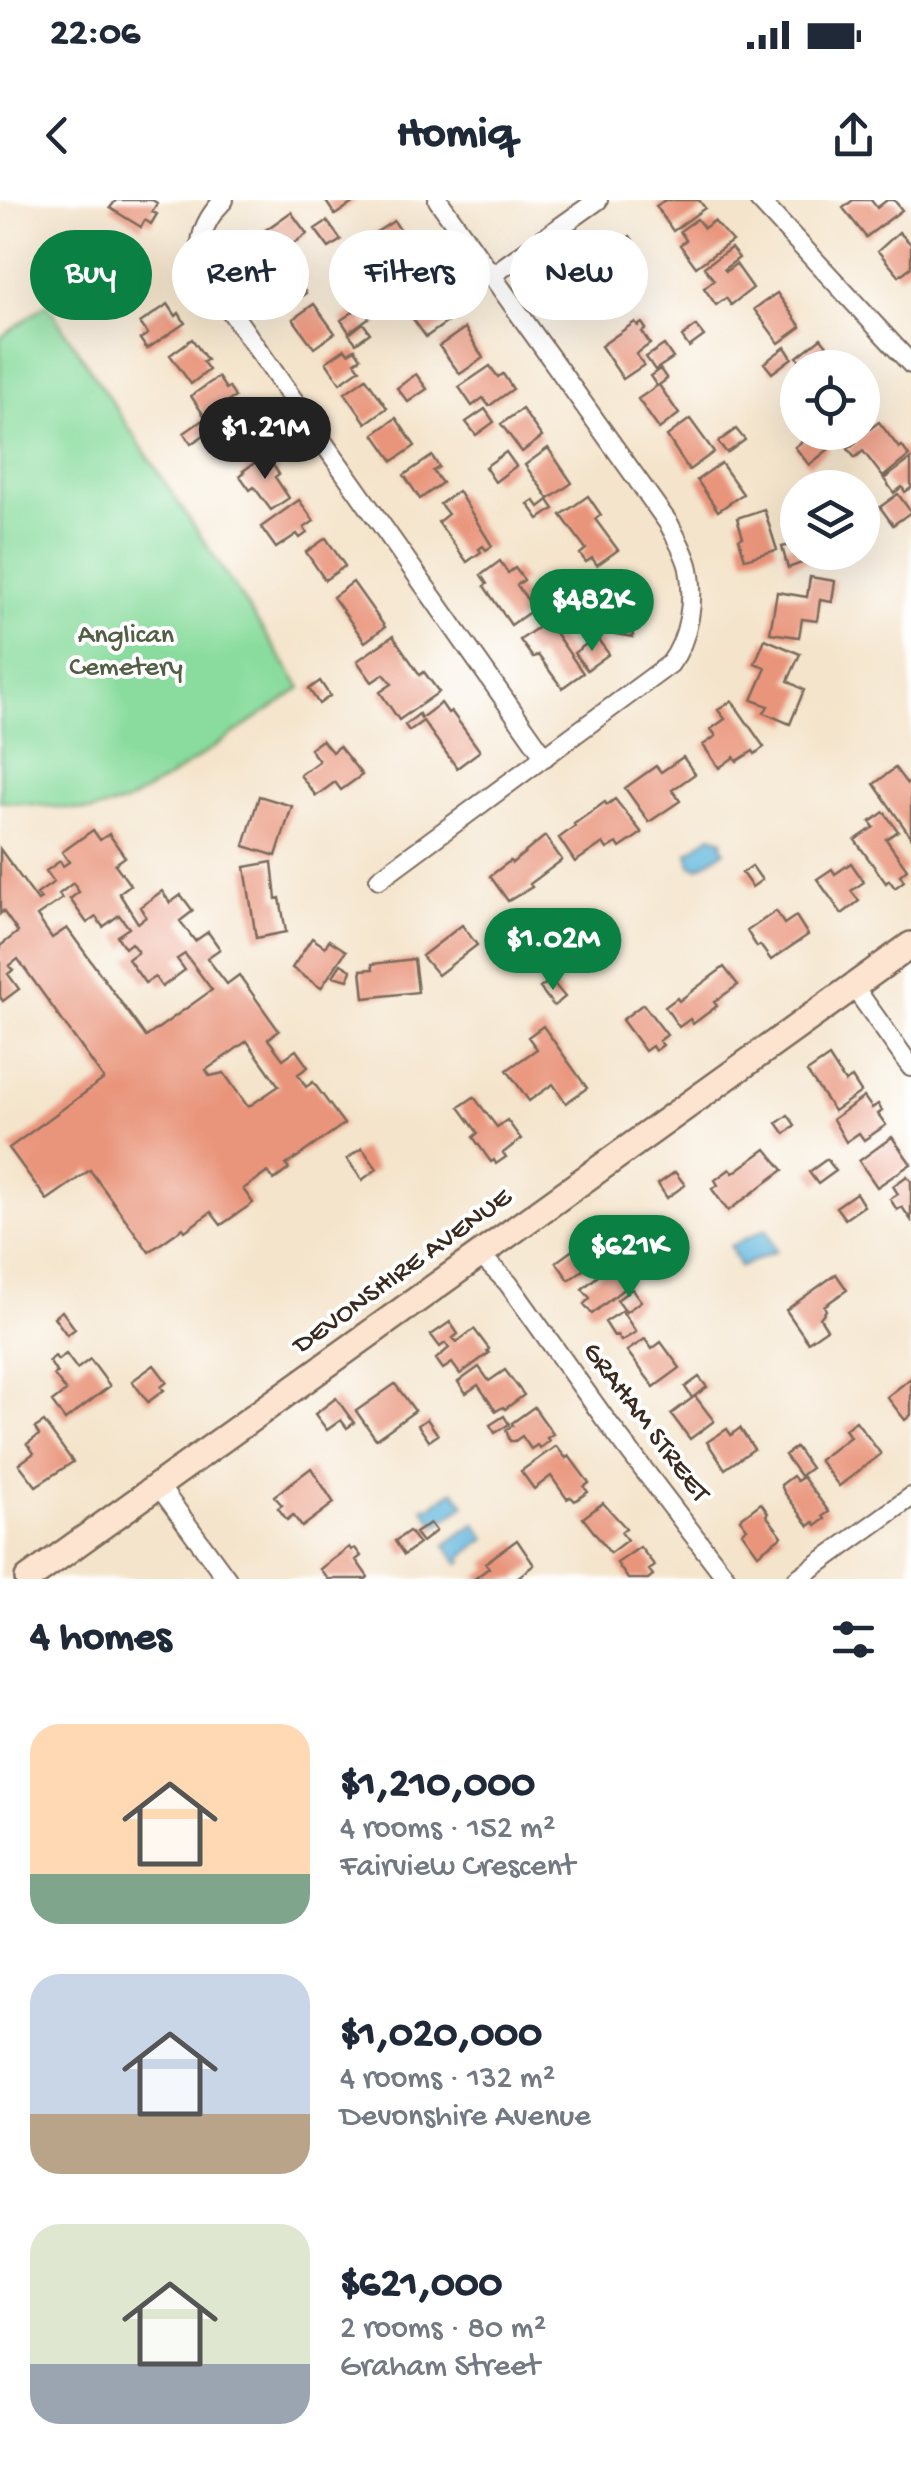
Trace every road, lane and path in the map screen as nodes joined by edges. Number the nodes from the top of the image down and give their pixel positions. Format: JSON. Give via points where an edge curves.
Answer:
{"nodes":[{"id":1,"x":224,"y":200,"type":"edge"},
{"id":2,"x":438,"y":200,"type":"edge"},
{"id":3,"x":598,"y":200,"type":"edge"},
{"id":4,"x":760,"y":200,"type":"edge"},
{"id":5,"x":491,"y":276,"type":"junction"},
{"id":6,"x":911,"y":364,"type":"edge"},
{"id":7,"x":546,"y":757,"type":"junction"},
{"id":8,"x":378,"y":879,"type":"dead end"},
{"id":9,"x":911,"y":945,"type":"edge"},
{"id":10,"x":854,"y":987,"type":"junction"},
{"id":11,"x":911,"y":1067,"type":"edge"},
{"id":12,"x":479,"y":1254,"type":"junction"},
{"id":13,"x":158,"y":1485,"type":"junction"},
{"id":14,"x":911,"y":1497,"type":"edge"},
{"id":15,"x":28,"y":1579,"type":"edge"},
{"id":16,"x":228,"y":1579,"type":"edge"},
{"id":17,"x":727,"y":1579,"type":"edge"},
{"id":18,"x":797,"y":1579,"type":"edge"}],
"edges":[{"from":1,"to":7,"type":"street","via":[[202,228],[206,276]]},
{"from":2,"to":5,"type":"street"},
{"from":3,"to":5,"type":"street"},
{"from":4,"to":6,"type":"street"},
{"from":5,"to":7,"type":"street","via":[[669,524],[689,568],[687,624],[670,664]]},
{"from":7,"to":8,"type":"street"},
{"from":9,"to":10,"type":"main road","name":"DEVONSHIRE AVENUE"},
{"from":10,"to":11,"type":"street"},
{"from":10,"to":12,"type":"main road","name":"DEVONSHIRE AVENUE"},
{"from":12,"to":13,"type":"main road","name":"DEVONSHIRE AVENUE"},
{"from":12,"to":17,"type":"street","name":"GRAHAM STREET","via":[[508,1283]]},
{"from":13,"to":15,"type":"main road","name":"DEVONSHIRE AVENUE"},
{"from":13,"to":16,"type":"street"},
{"from":14,"to":18,"type":"street"}]}
